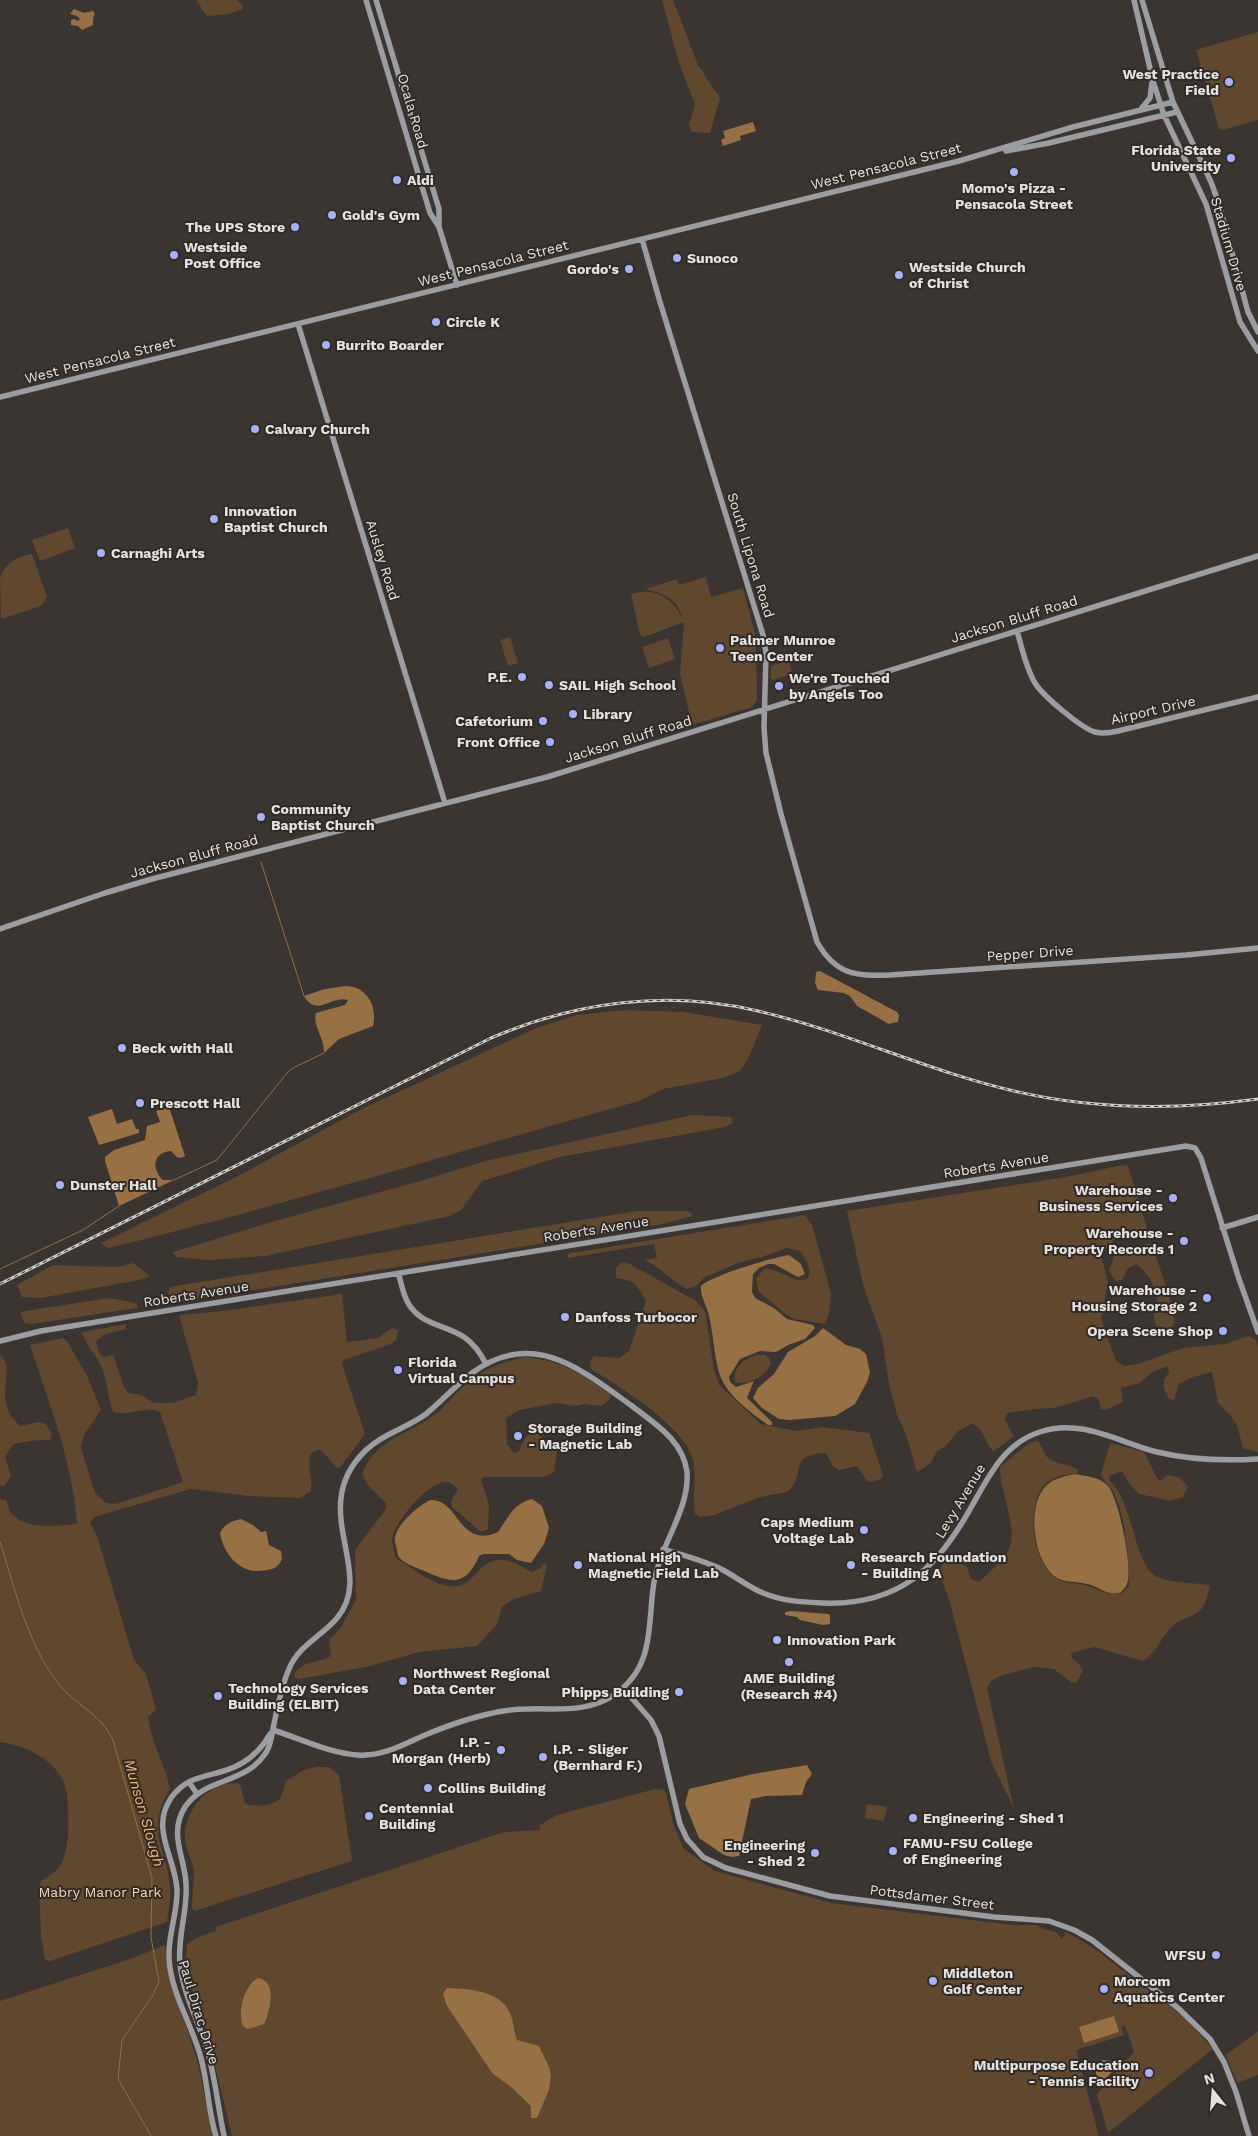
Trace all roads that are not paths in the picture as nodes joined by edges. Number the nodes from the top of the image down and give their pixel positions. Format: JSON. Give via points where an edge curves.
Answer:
{"nodes":[{"id":1,"x":366,"y":0,"type":"edge"},
{"id":2,"x":376,"y":0,"type":"edge"},
{"id":3,"x":1134,"y":0,"type":"edge"},
{"id":4,"x":1142,"y":0,"type":"edge"},
{"id":5,"x":1152,"y":77,"type":"junction"},
{"id":6,"x":1173,"y":102,"type":"junction"},
{"id":7,"x":1161,"y":105,"type":"junction"},
{"id":8,"x":1141,"y":110,"type":"junction"},
{"id":9,"x":1177,"y":112,"type":"junction"},
{"id":10,"x":1164,"y":115,"type":"junction"},
{"id":11,"x":992,"y":153,"type":"junction"},
{"id":12,"x":439,"y":227,"type":"junction"},
{"id":13,"x":642,"y":239,"type":"junction"},
{"id":14,"x":457,"y":285,"type":"junction"},
{"id":15,"x":298,"y":324,"type":"junction"},
{"id":16,"x":1258,"y":332,"type":"edge"},
{"id":17,"x":1258,"y":351,"type":"edge"},
{"id":18,"x":0,"y":397,"type":"edge"},
{"id":19,"x":1258,"y":556,"type":"edge"},
{"id":20,"x":1017,"y":631,"type":"junction"},
{"id":21,"x":1258,"y":697,"type":"edge"},
{"id":22,"x":764,"y":710,"type":"junction"},
{"id":23,"x":445,"y":804,"type":"junction"},
{"id":24,"x":0,"y":929,"type":"edge"},
{"id":25,"x":817,"y":942,"type":"joint"},
{"id":26,"x":1258,"y":948,"type":"edge"},
{"id":27,"x":1258,"y":1217,"type":"edge"},
{"id":28,"x":1222,"y":1228,"type":"junction"},
{"id":29,"x":399,"y":1275,"type":"junction"},
{"id":30,"x":1258,"y":1332,"type":"edge"},
{"id":31,"x":0,"y":1341,"type":"edge"},
{"id":32,"x":486,"y":1364,"type":"junction"},
{"id":33,"x":1258,"y":1459,"type":"edge"},
{"id":34,"x":663,"y":1549,"type":"junction"},
{"id":35,"x":623,"y":1688,"type":"junction"},
{"id":36,"x":273,"y":1730,"type":"junction"},
{"id":37,"x":189,"y":1782,"type":"junction"},
{"id":38,"x":197,"y":1794,"type":"junction"},
{"id":39,"x":216,"y":2136,"type":"edge"},
{"id":40,"x":224,"y":2136,"type":"edge"},
{"id":41,"x":1249,"y":2136,"type":"edge"}],
"edges":[{"from":1,"to":12,"type":"street","name":"Ocala Road","via":[[430,212]]},
{"from":2,"to":12,"type":"street","name":"Ocala Road","via":[[439,209]]},
{"from":3,"to":5,"type":"street","name":"Stadium Drive"},
{"from":4,"to":6,"type":"street","name":"Stadium Drive"},
{"from":5,"to":7,"type":"street","name":"Stadium Drive"},
{"from":5,"to":8,"type":"street","via":[[1150,98]]},
{"from":6,"to":7,"type":"street","name":"West Pensacola Street"},
{"from":6,"to":9,"type":"street","name":"Stadium Drive"},
{"from":7,"to":8,"type":"street","name":"West Pensacola Street"},
{"from":7,"to":10,"type":"street","name":"Stadium Drive"},
{"from":8,"to":11,"type":"street","name":"West Pensacola Street","via":[[1073,127]]},
{"from":9,"to":10,"type":"street","name":"West Pensacola Street"},
{"from":9,"to":16,"type":"street","name":"Stadium Drive","via":[[1216,193],[1248,312]]},
{"from":10,"to":11,"type":"street","name":"West Pensacola Street","via":[[1049,143]]},
{"from":10,"to":17,"type":"street","name":"Stadium Drive","via":[[1206,204],[1240,322]]},
{"from":11,"to":13,"type":"street","name":"West Pensacola Street"},
{"from":12,"to":14,"type":"street","name":"Ocala Road"},
{"from":13,"to":14,"type":"street","name":"West Pensacola Street"},
{"from":13,"to":22,"type":"street","name":"South Lipona Road","via":[[763,635],[766,653]]},
{"from":14,"to":15,"type":"street","name":"West Pensacola Street"},
{"from":15,"to":18,"type":"street","name":"West Pensacola Street"},
{"from":15,"to":23,"type":"street","name":"Ausley Road"},
{"from":19,"to":20,"type":"street","name":"Jackson Bluff Road"},
{"from":20,"to":21,"type":"street","name":"Airport Drive","via":[[1031,676],[1039,689],[1094,732],[1118,731]]},
{"from":20,"to":22,"type":"street","name":"Jackson Bluff Road"},
{"from":22,"to":23,"type":"street","name":"Jackson Bluff Road","via":[[547,777]]},
{"from":22,"to":25,"type":"street","name":"South Lipona Road","via":[[770,772]]},
{"from":23,"to":24,"type":"street","name":"Jackson Bluff Road","via":[[115,890]]},
{"from":25,"to":26,"type":"street","name":"Pepper Drive","via":[[838,968],[861,976]]},
{"from":27,"to":28,"type":"street"},
{"from":28,"to":29,"type":"street","name":"Roberts Avenue","via":[[1196,1148],[1182,1146]]},
{"from":28,"to":30,"type":"street"},
{"from":29,"to":31,"type":"street","name":"Roberts Avenue"},
{"from":29,"to":32,"type":"street","via":[[407,1301],[416,1313],[427,1322],[465,1338]]},
{"from":32,"to":34,"type":"street","via":[[513,1355],[535,1354],[559,1359],[586,1373],[669,1435],[685,1462],[687,1485]]},
{"from":32,"to":36,"type":"street","via":[[421,1417],[376,1441],[354,1464],[344,1486],[340,1508],[349,1568],[349,1595],[338,1617],[303,1648],[291,1664]]},
{"from":33,"to":34,"type":"street","name":"Levy Avenue","via":[[1175,1456],[1079,1428],[1040,1432],[1016,1444],[1000,1458],[956,1535],[926,1569],[894,1590],[850,1602],[808,1602],[775,1597],[714,1566]]},
{"from":34,"to":35,"type":"street","via":[[655,1576],[646,1652],[634,1676]]},
{"from":35,"to":36,"type":"street","via":[[600,1703],[578,1709],[518,1709],[485,1715],[371,1755],[347,1754]]},
{"from":35,"to":41,"type":"street","name":"Pottsdamer Street","via":[[655,1726],[683,1832],[703,1857],[726,1868],[830,1896],[994,1918],[1049,1921],[1079,1932],[1172,2004],[1210,2039],[1224,2062]]},
{"from":36,"to":37,"type":"street","name":"Paul Dirac Drive","via":[[246,1761]]},
{"from":36,"to":38,"type":"street","name":"Paul Dirac Drive","via":[[268,1749],[252,1768]]},
{"from":37,"to":38,"type":"street"},
{"from":37,"to":39,"type":"street","name":"Paul Dirac Drive","via":[[172,1797],[164,1812],[163,1838],[177,1888],[169,1957],[174,1982],[201,2056]]},
{"from":38,"to":40,"type":"street","name":"Paul Dirac Drive","via":[[185,1808],[177,1833],[186,1885],[179,1938],[180,1964],[209,2057]]}]}
